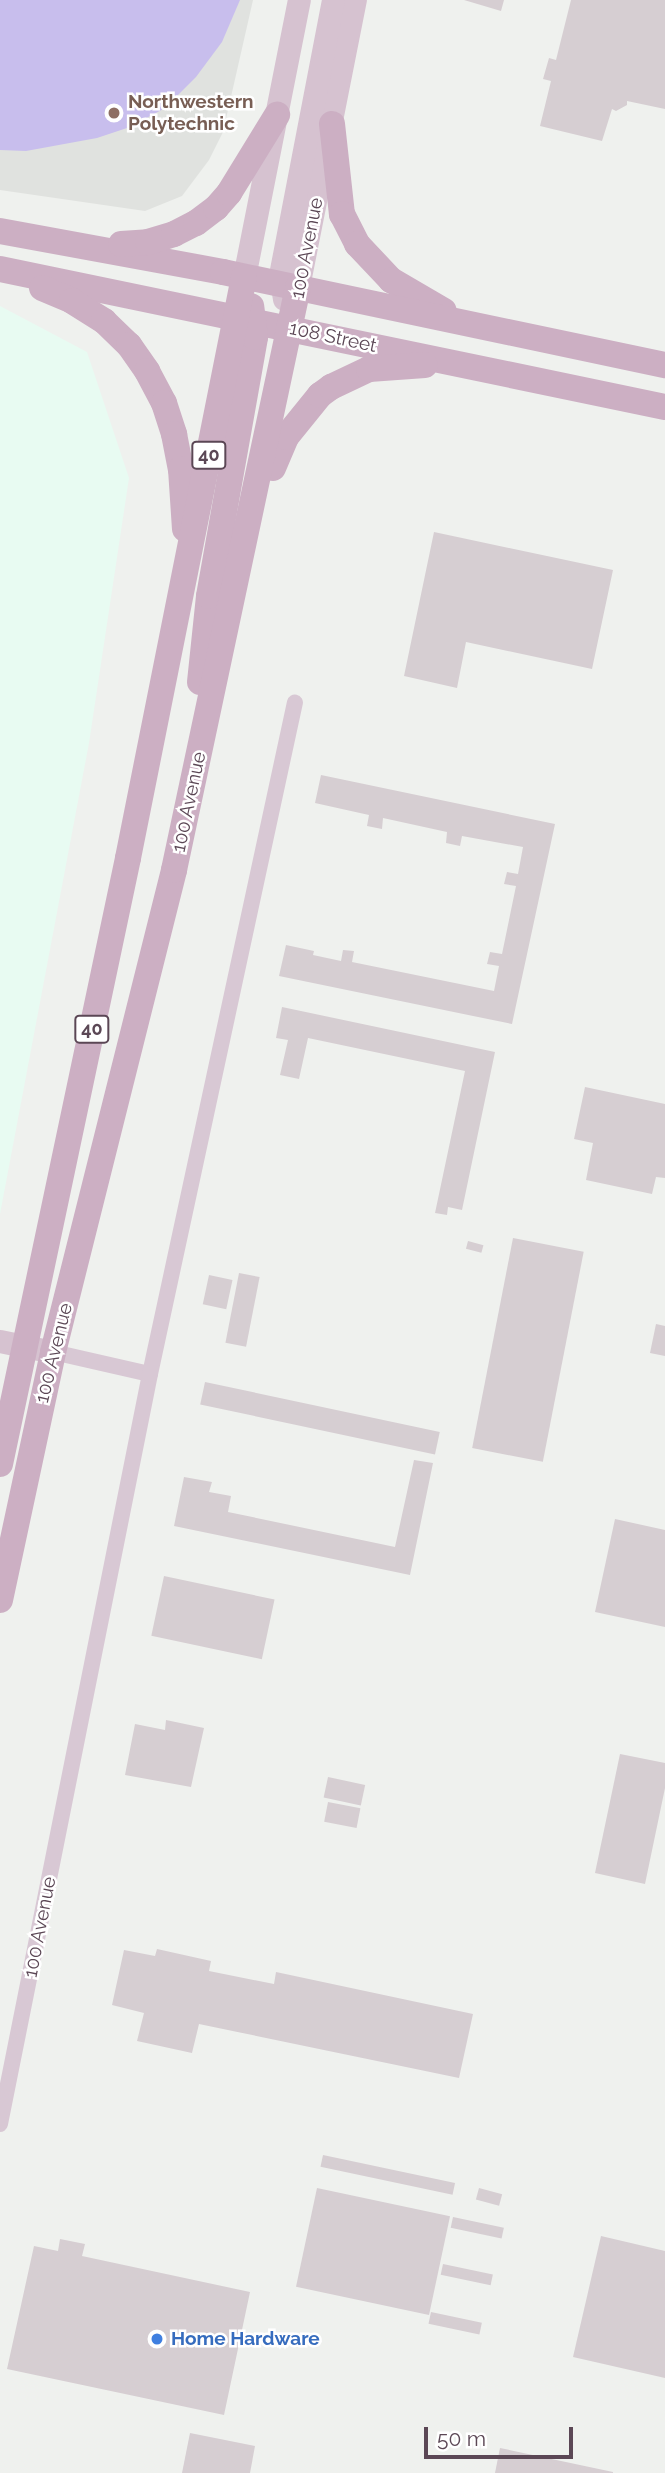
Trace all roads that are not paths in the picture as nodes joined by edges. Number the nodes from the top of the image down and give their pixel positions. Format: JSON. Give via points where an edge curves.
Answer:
{"nodes":[{"id":1,"x":299,"y":0,"type":"edge"},
{"id":2,"x":333,"y":0,"type":"edge"},
{"id":3,"x":355,"y":0,"type":"edge"},
{"id":4,"x":277,"y":115,"type":"junction"},
{"id":5,"x":332,"y":124,"type":"junction"},
{"id":6,"x":0,"y":231,"type":"edge"},
{"id":7,"x":92,"y":246,"type":"junction"},
{"id":8,"x":0,"y":271,"type":"edge"},
{"id":9,"x":244,"y":276,"type":"junction"},
{"id":10,"x":289,"y":286,"type":"junction"},
{"id":11,"x":245,"y":318,"type":"junction"},
{"id":12,"x":463,"y":323,"type":"junction"},
{"id":13,"x":291,"y":328,"type":"junction"},
{"id":14,"x":455,"y":362,"type":"junction"},
{"id":15,"x":665,"y":365,"type":"edge"},
{"id":16,"x":665,"y":407,"type":"edge"},
{"id":17,"x":248,"y":528,"type":"junction"},
{"id":18,"x":182,"y":593,"type":"junction"},
{"id":19,"x":295,"y":702,"type":"dead end"},
{"id":20,"x":174,"y":870,"type":"junction"},
{"id":21,"x":0,"y":1341,"type":"edge"},
{"id":22,"x":26,"y":1347,"type":"junction"},
{"id":23,"x":53,"y":1352,"type":"junction"},
{"id":24,"x":150,"y":1374,"type":"junction"},
{"id":25,"x":0,"y":1464,"type":"edge"},
{"id":26,"x":0,"y":1600,"type":"edge"},
{"id":27,"x":0,"y":2124,"type":"edge"}],
"edges":[{"from":1,"to":4,"type":"main road","name":"100 Avenue"},
{"from":2,"to":10,"type":"main road"},
{"from":3,"to":5,"type":"main road","name":"100 Avenue"},
{"from":4,"to":7,"type":"main road","via":[[229,193],[196,223],[148,242]]},
{"from":4,"to":9,"type":"main road","name":"100 Avenue"},
{"from":5,"to":10,"type":"main road","name":"100 Avenue"},
{"from":5,"to":12,"type":"main road","via":[[342,214],[357,244],[391,280]]},
{"from":6,"to":7,"type":"main road"},
{"from":7,"to":9,"type":"main road"},
{"from":8,"to":11,"type":"main road","name":"108 Street"},
{"from":8,"to":18,"type":"main road","via":[[64,297],[104,321],[148,371],[164,403],[181,469]]},
{"from":9,"to":10,"type":"main road"},
{"from":9,"to":11,"type":"main road","name":"100 Avenue","number":"40"},
{"from":10,"to":12,"type":"main road"},
{"from":10,"to":13,"type":"main road","name":"100 Avenue"},
{"from":11,"to":13,"type":"main road","name":"108 Street"},
{"from":11,"to":18,"type":"main road","name":"100 Avenue","number":"40"},
{"from":11,"to":20,"type":"main road","via":[[255,337],[209,596],[194,743]]},
{"from":12,"to":15,"type":"main road"},
{"from":13,"to":14,"type":"main road","name":"108 Street"},
{"from":13,"to":17,"type":"main road","name":"100 Avenue"},
{"from":14,"to":16,"type":"main road","name":"108 Street"},
{"from":14,"to":17,"type":"main road","via":[[369,369],[320,395],[286,436]]},
{"from":17,"to":20,"type":"main road","name":"100 Avenue","number":"40"},
{"from":18,"to":22,"type":"main road","name":"100 Avenue","number":"40"},
{"from":19,"to":24,"type":"street","name":"100 Avenue"},
{"from":20,"to":23,"type":"main road","name":"100 Avenue","number":"40"},
{"from":21,"to":22,"type":"main road"},
{"from":22,"to":23,"type":"main road"},
{"from":22,"to":25,"type":"main road","name":"100 Avenue","number":"40"},
{"from":23,"to":24,"type":"street"},
{"from":23,"to":26,"type":"main road","name":"100 Avenue","number":"40"},
{"from":24,"to":27,"type":"street","name":"100 Avenue"}]}
